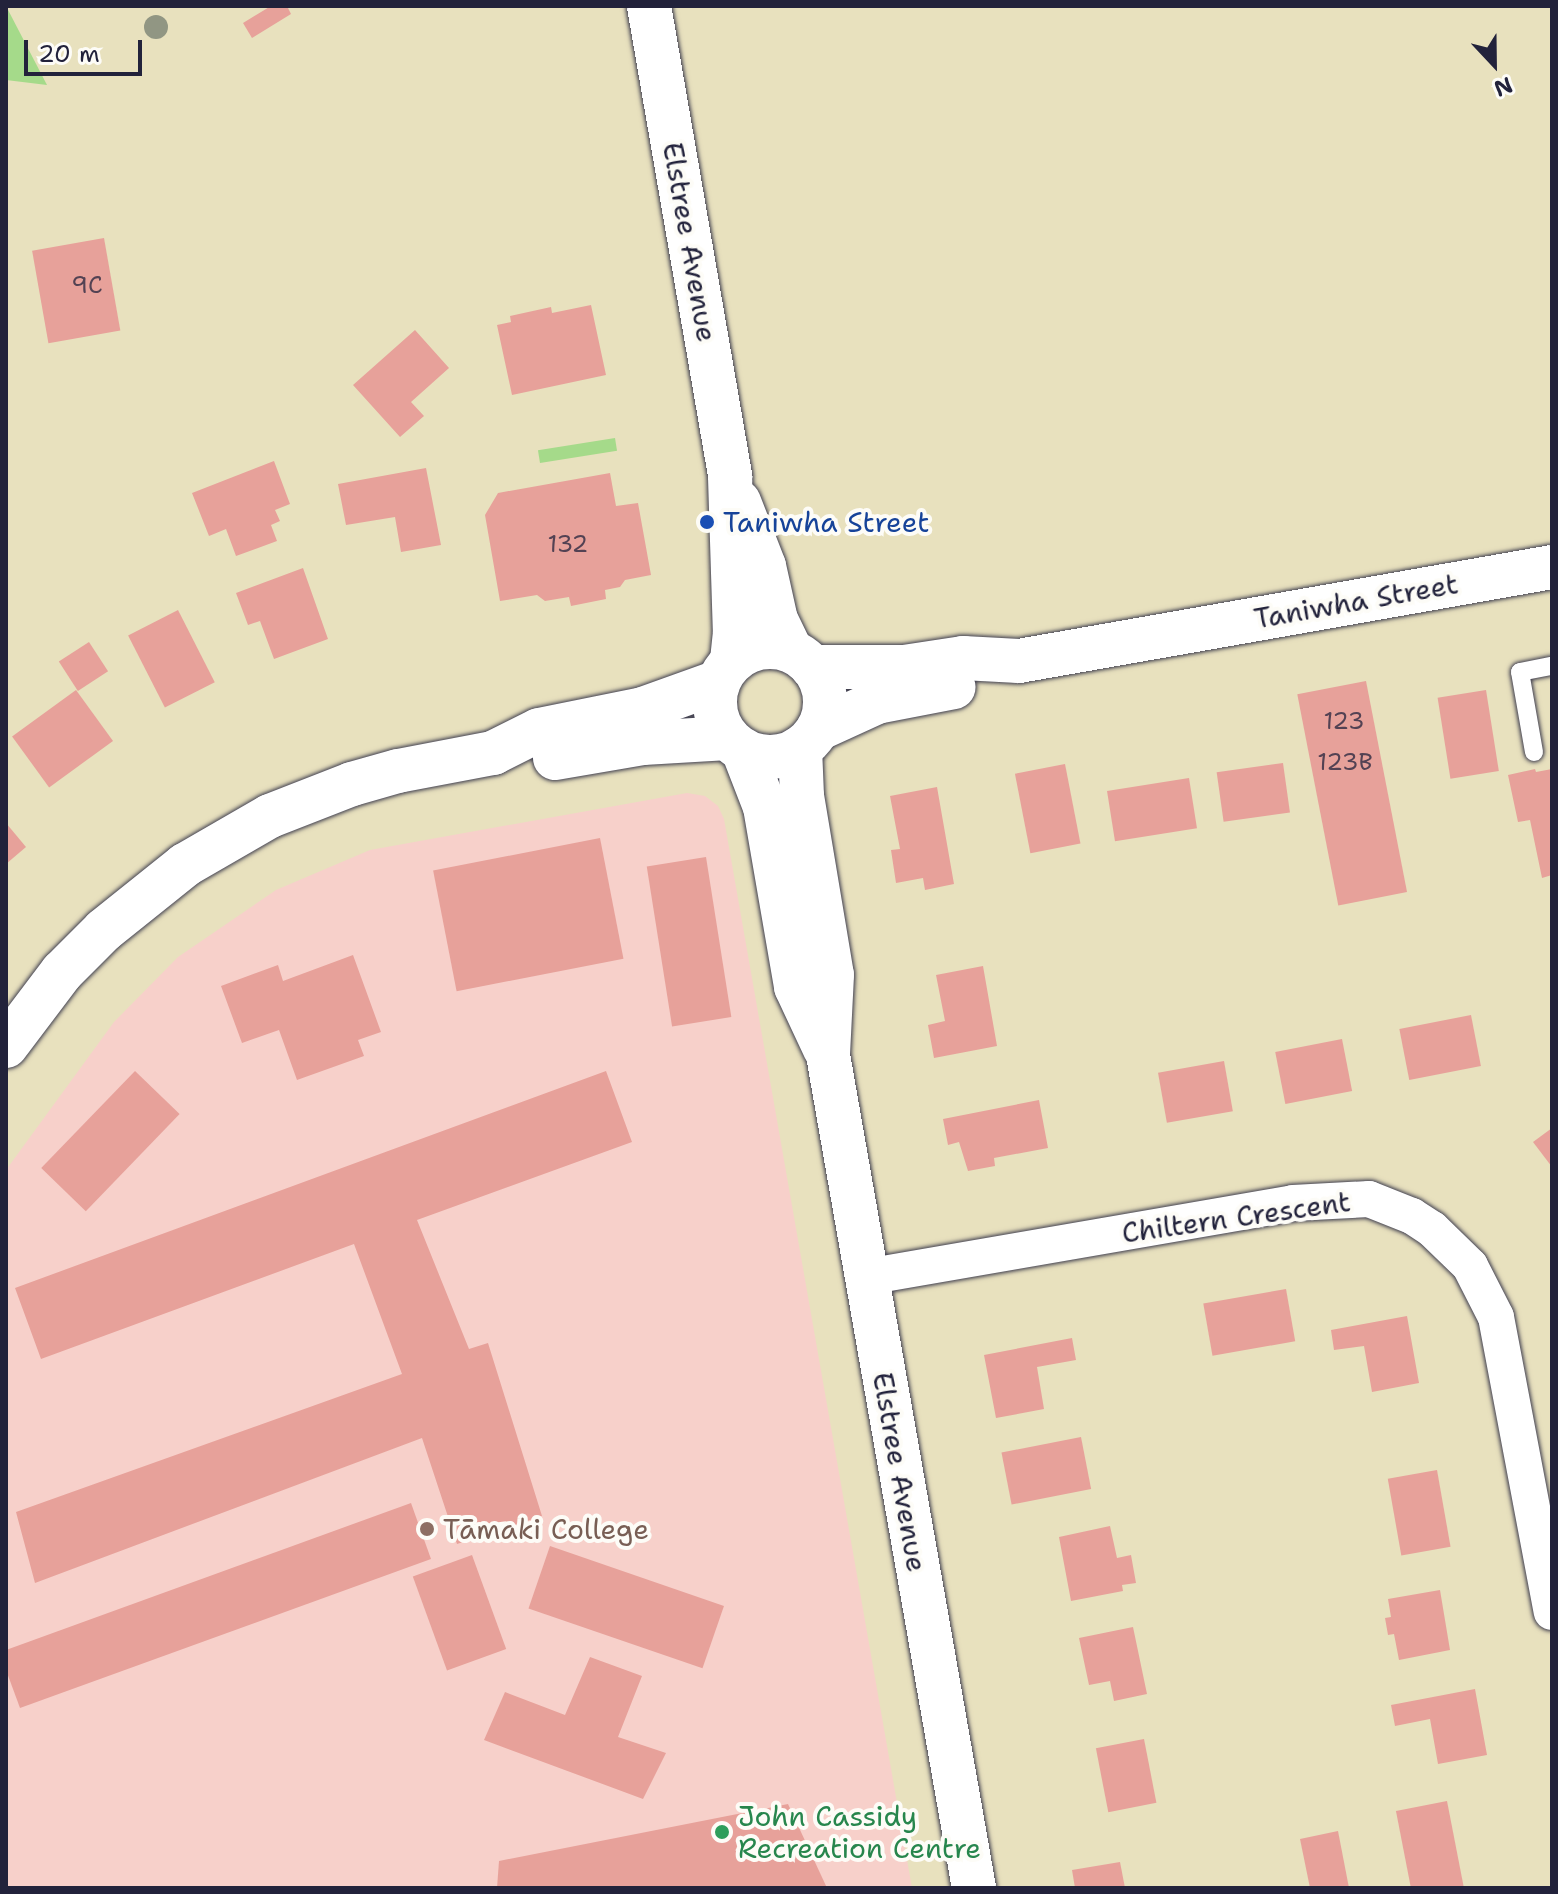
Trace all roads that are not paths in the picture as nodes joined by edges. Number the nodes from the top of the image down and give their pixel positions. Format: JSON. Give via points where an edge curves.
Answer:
{"nodes":[{"id":1,"x":649,"y":6,"type":"edge"},
{"id":2,"x":730,"y":477,"type":"junction"},
{"id":3,"x":1552,"y":567,"type":"edge"},
{"id":4,"x":802,"y":659,"type":"junction"},
{"id":5,"x":1019,"y":661,"type":"junction"},
{"id":6,"x":1552,"y":666,"type":"edge"},
{"id":7,"x":725,"y":672,"type":"junction"},
{"id":8,"x":809,"y":738,"type":"junction"},
{"id":9,"x":735,"y":744,"type":"junction"},
{"id":10,"x":1534,"y":752,"type":"dead end"},
{"id":11,"x":493,"y":753,"type":"junction"},
{"id":12,"x":7,"y":1043,"type":"edge"},
{"id":13,"x":828,"y":1055,"type":"junction"},
{"id":14,"x":866,"y":1277,"type":"junction"},
{"id":15,"x":1552,"y":1612,"type":"edge"},
{"id":16,"x":974,"y":1888,"type":"edge"}],
"edges":[{"from":1,"to":2,"type":"street","name":"Elstree Avenue"},
{"from":2,"to":4,"type":"street","name":"Elstree Avenue","via":[[764,566],[776,620]]},
{"from":2,"to":7,"type":"street","name":"Elstree Avenue","via":[[735,606]]},
{"from":3,"to":5,"type":"street","name":"Taniwha Street"},
{"from":4,"to":5,"type":"street","name":"Taniwha Street","via":[[904,667],[963,658]]},
{"from":4,"to":7,"type":"street","via":[[760,648]]},
{"from":4,"to":8,"type":"street","via":[[825,697]]},
{"from":5,"to":8,"type":"street","name":"Taniwha Street","via":[[968,685],[877,702]]},
{"from":6,"to":10,"type":"lane","via":[[1520,672]]},
{"from":7,"to":9,"type":"street","via":[[715,711]]},
{"from":7,"to":11,"type":"street","via":[[643,709],[539,730]]},
{"from":8,"to":9,"type":"street","via":[[771,757]]},
{"from":8,"to":13,"type":"street","name":"Elstree Avenue","via":[[802,796],[832,975]]},
{"from":9,"to":11,"type":"street","via":[[643,743],[543,760]]},
{"from":9,"to":13,"type":"street","name":"Elstree Avenue","via":[[765,807],[796,987]]},
{"from":11,"to":12,"type":"street","via":[[352,784],[226,839],[104,930],[62,972]]},
{"from":13,"to":14,"type":"street","name":"Elstree Avenue"},
{"from":14,"to":15,"type":"street","name":"Chiltern Crescent","via":[[1293,1203],[1369,1199],[1412,1216],[1470,1266],[1496,1317]]},
{"from":14,"to":16,"type":"street","name":"Elstree Avenue"}]}
